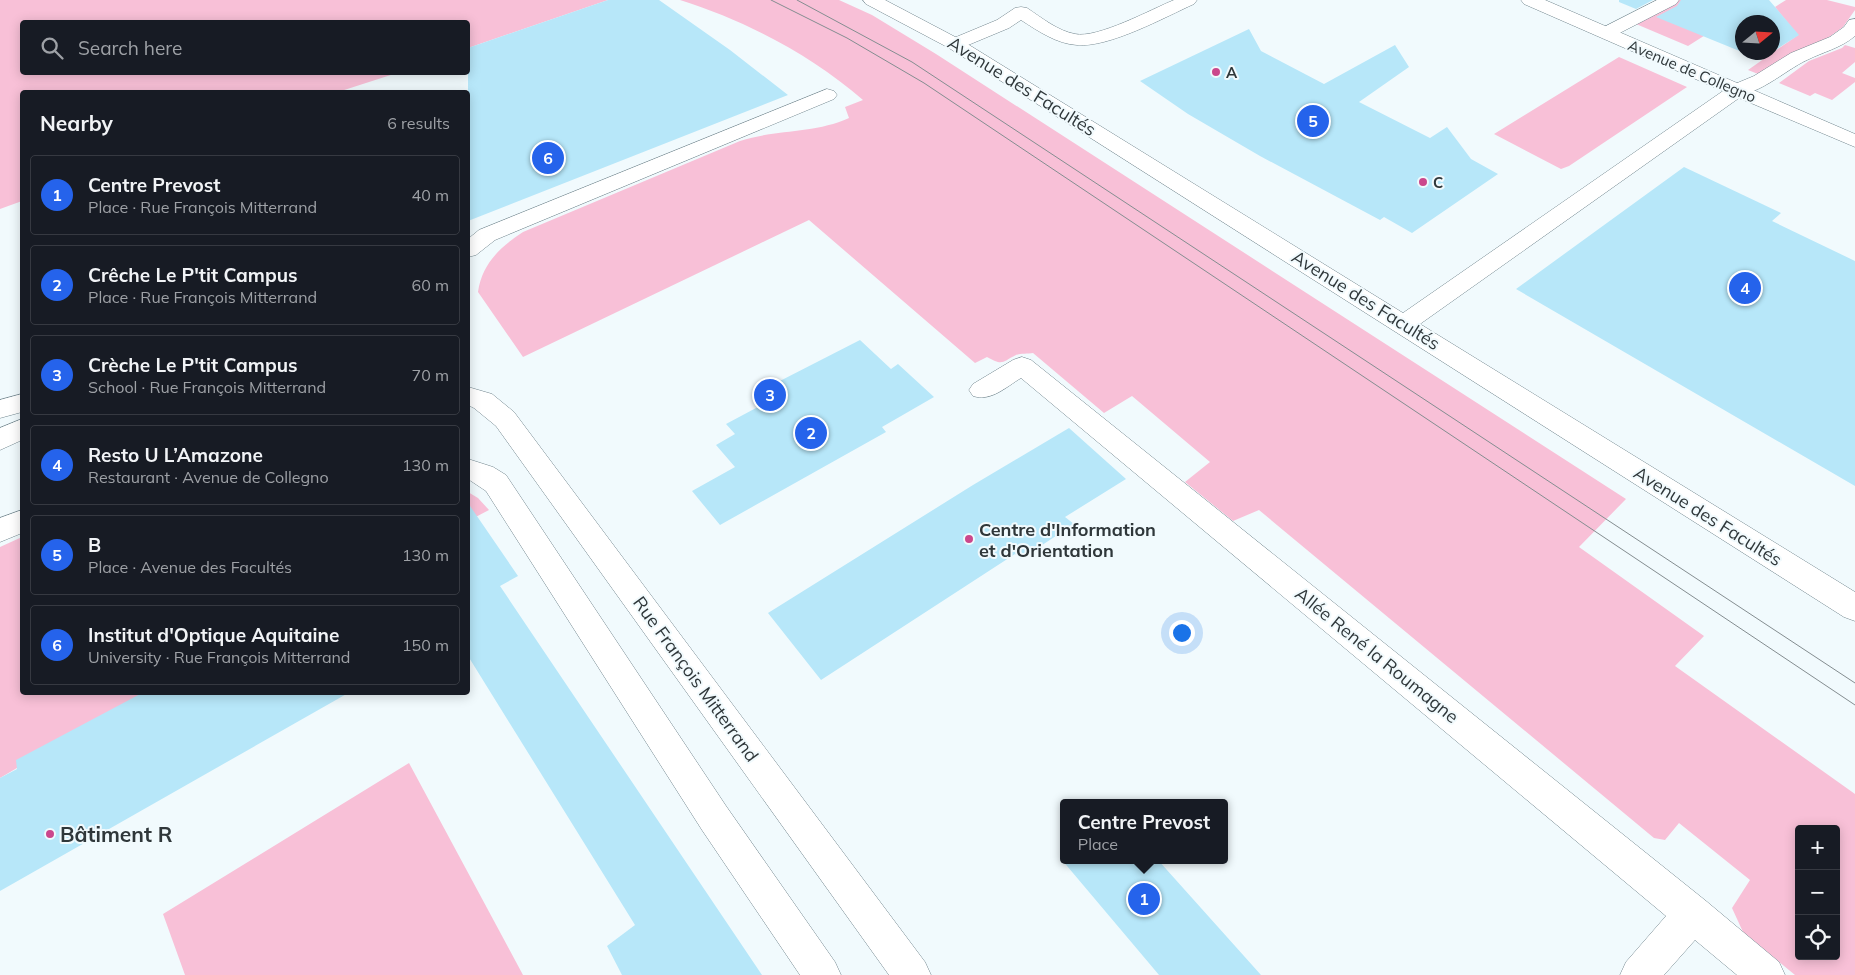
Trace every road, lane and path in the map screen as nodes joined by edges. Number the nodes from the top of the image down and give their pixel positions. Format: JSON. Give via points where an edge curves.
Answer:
{"nodes":[{"id":1,"x":872,"y":0,"type":"edge"},
{"id":2,"x":1188,"y":0,"type":"edge"},
{"id":3,"x":1530,"y":0,"type":"edge"},
{"id":4,"x":1670,"y":0,"type":"edge"},
{"id":5,"x":1855,"y":24,"type":"edge"},
{"id":6,"x":1606,"y":33,"type":"junction"},
{"id":7,"x":955,"y":44,"type":"junction"},
{"id":8,"x":1737,"y":90,"type":"junction"},
{"id":9,"x":827,"y":95,"type":"dead end"},
{"id":10,"x":1855,"y":141,"type":"edge"},
{"id":11,"x":470,"y":248,"type":"edge"},
{"id":12,"x":1404,"y":324,"type":"junction"},
{"id":13,"x":982,"y":390,"type":"dead end"},
{"id":14,"x":470,"y":397,"type":"edge"},
{"id":15,"x":20,"y":404,"type":"edge"},
{"id":16,"x":0,"y":409,"type":"edge"},
{"id":17,"x":20,"y":431,"type":"edge"},
{"id":18,"x":0,"y":440,"type":"edge"},
{"id":19,"x":470,"y":469,"type":"edge"},
{"id":20,"x":20,"y":522,"type":"edge"},
{"id":21,"x":0,"y":531,"type":"edge"},
{"id":22,"x":1855,"y":608,"type":"edge"},
{"id":23,"x":1693,"y":914,"type":"junction"},
{"id":24,"x":822,"y":975,"type":"edge"},
{"id":25,"x":912,"y":975,"type":"edge"},
{"id":26,"x":1639,"y":975,"type":"edge"},
{"id":27,"x":1766,"y":975,"type":"edge"}],
"edges":[{"from":1,"to":7,"type":"street","name":"Avenue des Facultés"},
{"from":2,"to":7,"type":"street","via":[[1106,35],[1077,41],[1050,30],[1021,12],[1003,24]]},
{"from":3,"to":6,"type":"street","name":"Avenue de Collegno"},
{"from":4,"to":6,"type":"street"},
{"from":5,"to":8,"type":"street","via":[[1852,30],[1832,43],[1798,56],[1752,86]]},
{"from":6,"to":8,"type":"street","name":"Avenue de Collegno"},
{"from":7,"to":12,"type":"street","name":"Avenue des Facultés"},
{"from":8,"to":10,"type":"street","name":"Avenue de Collegno"},
{"from":8,"to":12,"type":"street"},
{"from":9,"to":11,"type":"street","via":[[488,235]]},
{"from":12,"to":22,"type":"street","name":"Avenue des Facultés"},
{"from":13,"to":23,"type":"street","name":"Allée René la Roumagne","via":[[1022,366]]},
{"from":14,"to":25,"type":"street","name":"Rue François Mitterrand","via":[[483,401],[505,419]]},
{"from":15,"to":16,"type":"street"},
{"from":17,"to":18,"type":"street"},
{"from":19,"to":24,"type":"street","via":[[496,483],[714,818]]},
{"from":20,"to":21,"type":"street"},
{"from":23,"to":26,"type":"street"},
{"from":23,"to":27,"type":"street","name":"Allée René la Roumagne"}]}
